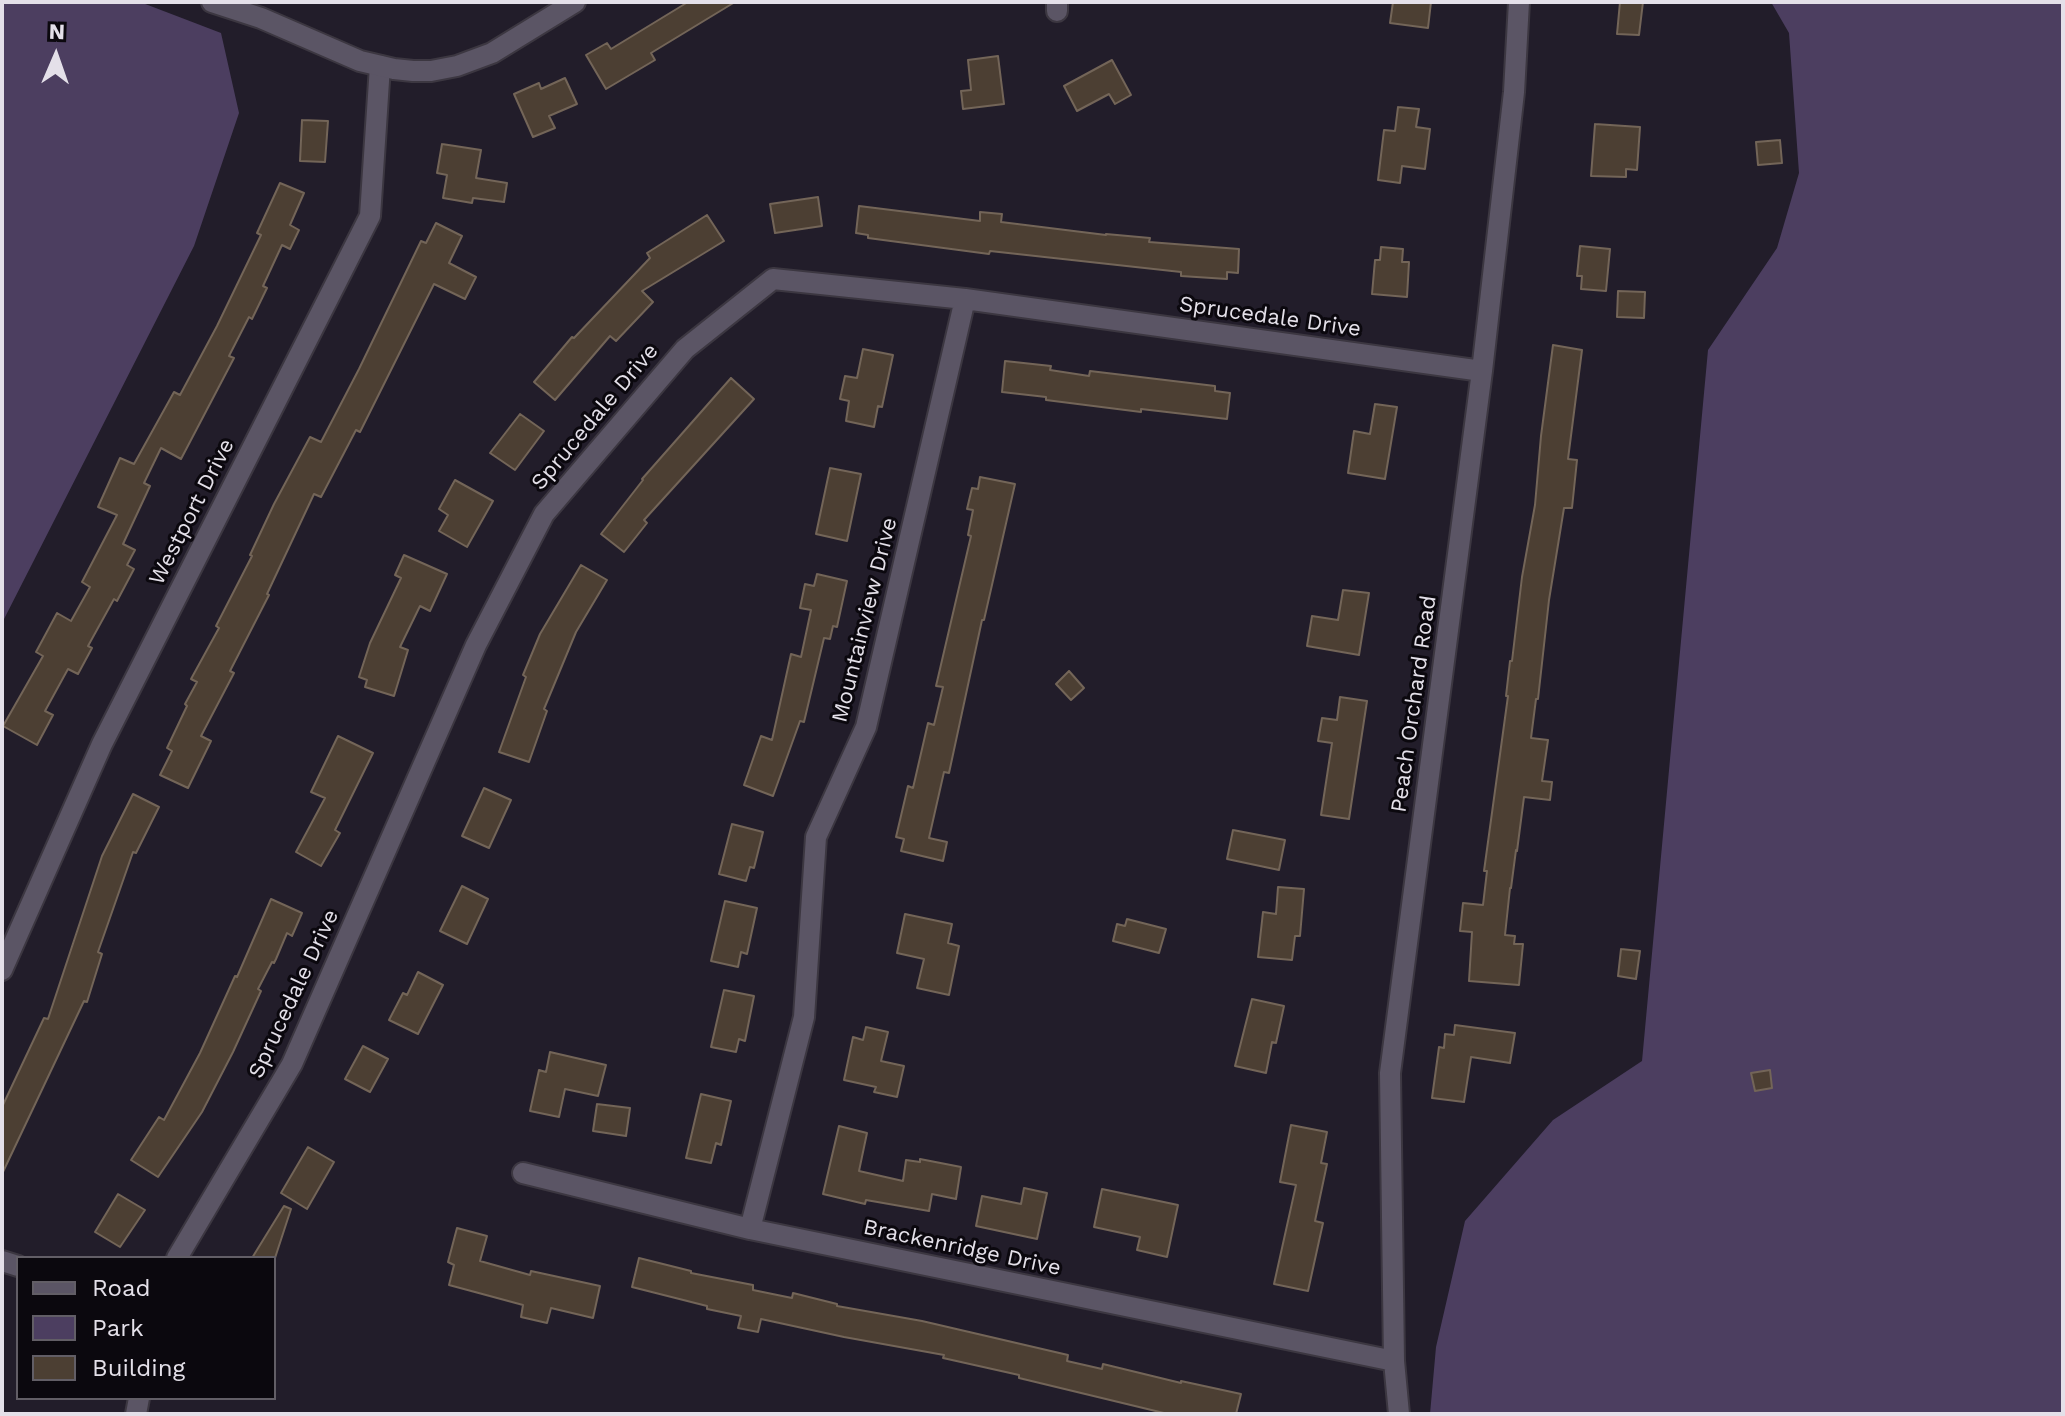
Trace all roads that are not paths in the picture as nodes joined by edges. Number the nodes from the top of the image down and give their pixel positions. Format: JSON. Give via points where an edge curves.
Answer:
{"nodes":[{"id":1,"x":212,"y":2,"type":"edge"},
{"id":2,"x":575,"y":2,"type":"edge"},
{"id":3,"x":1519,"y":2,"type":"edge"},
{"id":4,"x":380,"y":66,"type":"junction"},
{"id":5,"x":965,"y":299,"type":"junction"},
{"id":6,"x":1482,"y":371,"type":"junction"},
{"id":7,"x":2,"y":970,"type":"edge"},
{"id":8,"x":523,"y":1173,"type":"dead end"},
{"id":9,"x":750,"y":1229,"type":"junction"},
{"id":10,"x":178,"y":1256,"type":"edge"},
{"id":11,"x":1394,"y":1361,"type":"junction"},
{"id":12,"x":1399,"y":1414,"type":"edge"}],
"edges":[{"from":1,"to":4,"type":"street"},
{"from":2,"to":4,"type":"street","via":[[508,45],[457,66],[431,71]]},
{"from":3,"to":6,"type":"street","name":"Peach Orchard Road","via":[[1514,92]]},
{"from":4,"to":7,"type":"street","name":"Westport Drive","via":[[370,216],[102,744]]},
{"from":5,"to":6,"type":"street","name":"Sprucedale Drive"},
{"from":5,"to":9,"type":"street","name":"Mountainview Drive","via":[[866,727],[816,837],[804,1017]]},
{"from":5,"to":10,"type":"street","name":"Sprucedale Drive","via":[[773,279],[685,349],[544,514],[476,645],[292,1064]]},
{"from":6,"to":11,"type":"street","name":"Peach Orchard Road","via":[[1390,1073]]},
{"from":8,"to":9,"type":"street","name":"Brackenridge Drive"},
{"from":9,"to":11,"type":"street","name":"Brackenridge Drive"},
{"from":11,"to":12,"type":"street","name":"Peach Orchard Road"}]}
